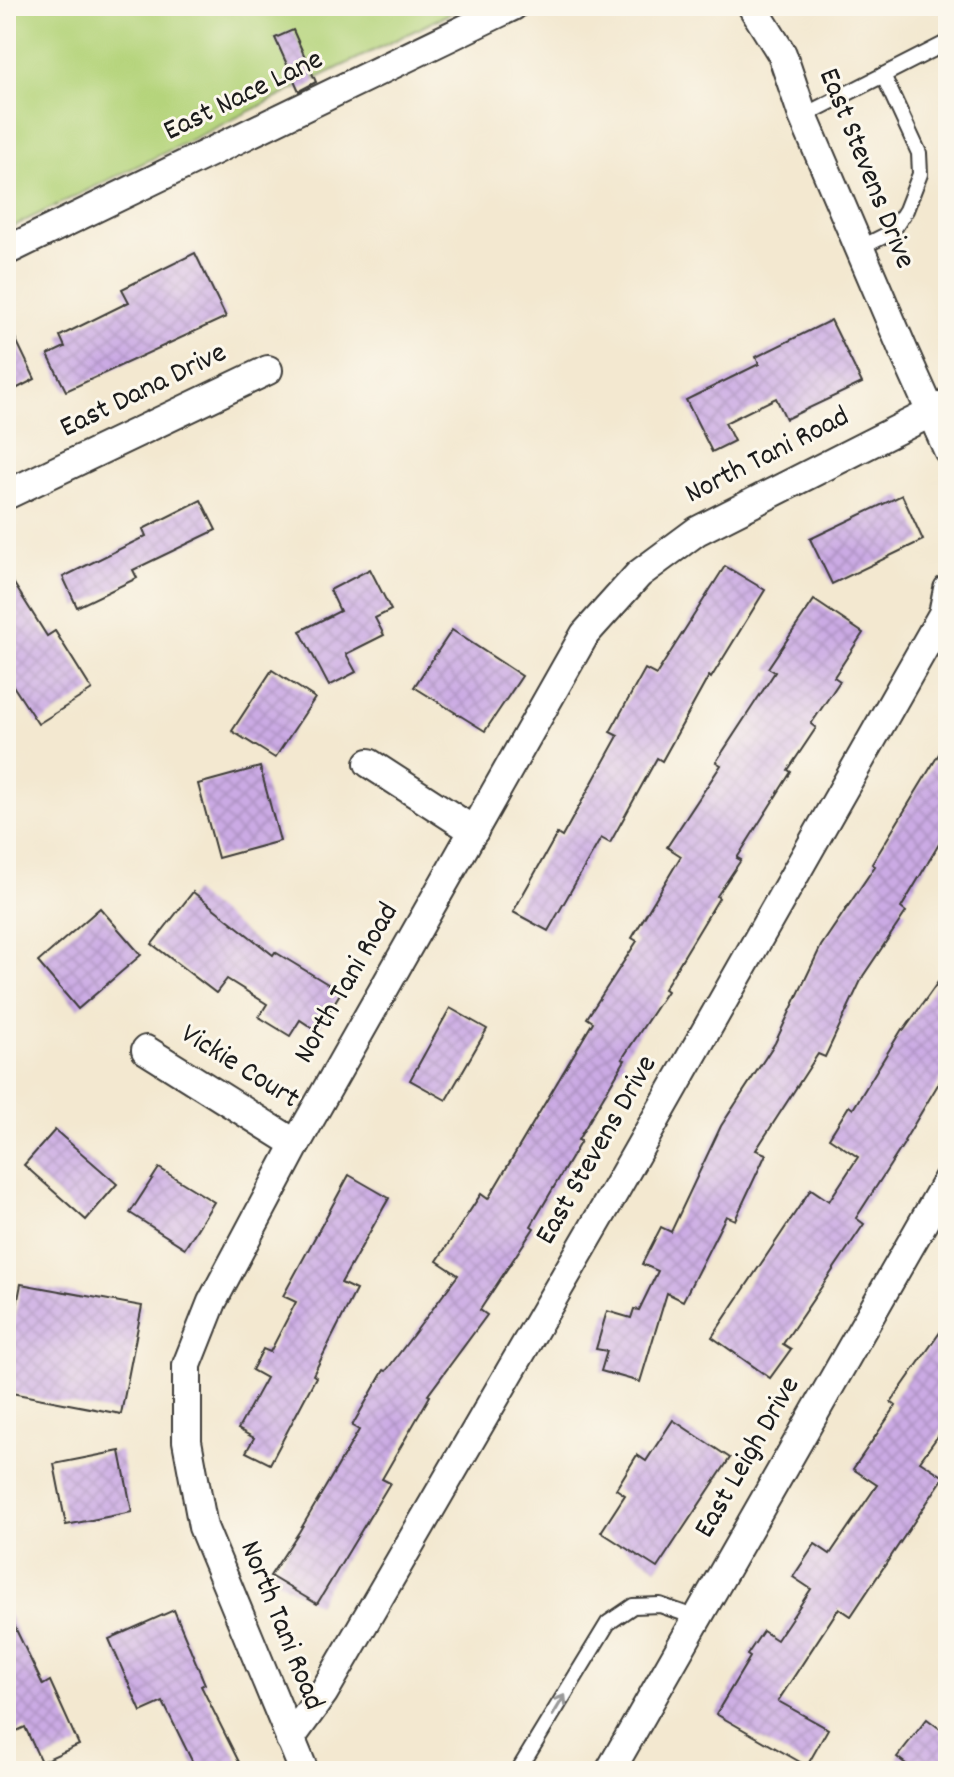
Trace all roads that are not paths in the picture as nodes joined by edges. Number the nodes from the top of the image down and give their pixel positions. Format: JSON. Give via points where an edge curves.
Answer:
{"nodes":[{"id":1,"x":513,"y":6,"type":"edge"},
{"id":2,"x":752,"y":6,"type":"edge"},
{"id":3,"x":948,"y":42,"type":"edge"},
{"id":4,"x":883,"y":75,"type":"junction"},
{"id":5,"x":803,"y":116,"type":"junction"},
{"id":6,"x":860,"y":248,"type":"junction"},
{"id":7,"x":6,"y":251,"type":"edge"},
{"id":8,"x":268,"y":370,"type":"dead end"},
{"id":9,"x":940,"y":408,"type":"edge"},
{"id":10,"x":948,"y":450,"type":"edge"},
{"id":11,"x":6,"y":495,"type":"edge"},
{"id":12,"x":948,"y":589,"type":"edge"},
{"id":13,"x":369,"y":763,"type":"dead end"},
{"id":14,"x":474,"y":831,"type":"junction"},
{"id":15,"x":146,"y":1050,"type":"dead end"},
{"id":16,"x":296,"y":1144,"type":"junction"},
{"id":17,"x":948,"y":1179,"type":"edge"},
{"id":18,"x":697,"y":1618,"type":"junction"},
{"id":19,"x":290,"y":1739,"type":"junction"},
{"id":20,"x":304,"y":1771,"type":"edge"},
{"id":21,"x":518,"y":1771,"type":"edge"},
{"id":22,"x":610,"y":1771,"type":"edge"}],
"edges":[{"from":1,"to":7,"type":"street","name":"East Nace Lane"},
{"from":2,"to":5,"type":"street","name":"East Stevens Drive","via":[[782,54]]},
{"from":3,"to":4,"type":"lane"},
{"from":4,"to":5,"type":"lane"},
{"from":4,"to":6,"type":"lane","via":[[919,153],[920,174],[892,232]]},
{"from":5,"to":6,"type":"street","name":"East Stevens Drive"},
{"from":6,"to":9,"type":"street","name":"East Stevens Drive","via":[[904,352]]},
{"from":8,"to":11,"type":"street","name":"East Dana Drive"},
{"from":9,"to":10,"type":"street","name":"East Stevens Drive"},
{"from":9,"to":14,"type":"street","name":"North Tani Road","via":[[697,531],[639,574],[585,634]]},
{"from":12,"to":19,"type":"street","name":"East Stevens Drive","via":[[943,614],[616,1189],[324,1692]]},
{"from":13,"to":14,"type":"street"},
{"from":14,"to":16,"type":"street","name":"North Tani Road"},
{"from":15,"to":16,"type":"street","name":"Vickie Court"},
{"from":16,"to":19,"type":"street","name":"North Tani Road","via":[[212,1302],[187,1365],[187,1441],[203,1527]]},
{"from":17,"to":18,"type":"street","name":"East Leigh Drive"},
{"from":21,"to":18,"type":"lane","one_way":true,"via":[[608,1623],[633,1606],[660,1605]]},
{"from":18,"to":22,"type":"street","name":"East Leigh Drive"},
{"from":19,"to":20,"type":"street","name":"North Tani Road"}]}
